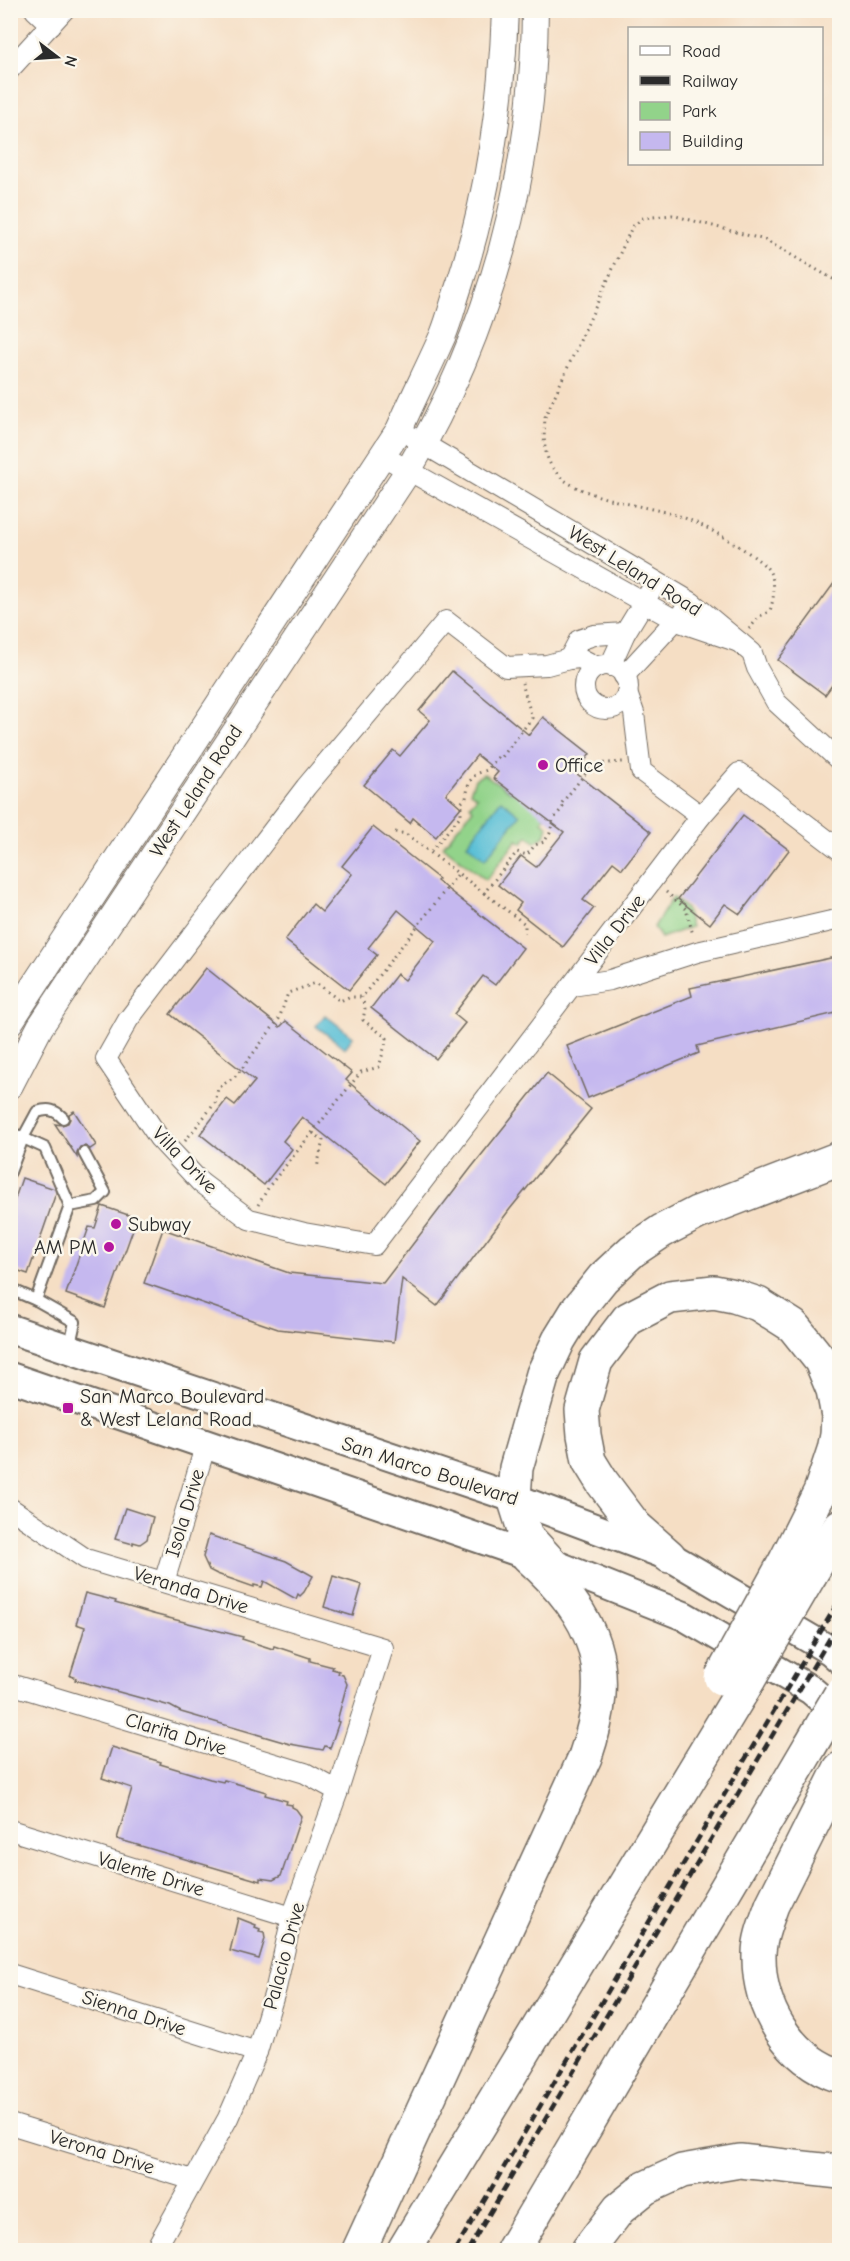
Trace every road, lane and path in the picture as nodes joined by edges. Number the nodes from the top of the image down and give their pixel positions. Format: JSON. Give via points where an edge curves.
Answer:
{"nodes":[{"id":1,"x":35,"y":10,"type":"edge"},
{"id":2,"x":505,"y":10,"type":"edge"},
{"id":3,"x":535,"y":10,"type":"edge"},
{"id":4,"x":57,"y":18,"type":"edge"},
{"id":5,"x":10,"y":69,"type":"edge"},
{"id":6,"x":840,"y":283,"type":"edge"},
{"id":7,"x":399,"y":430,"type":"junction"},
{"id":8,"x":424,"y":444,"type":"junction"},
{"id":9,"x":383,"y":456,"type":"junction"},
{"id":10,"x":408,"y":471,"type":"junction"},
{"id":11,"x":657,"y":582,"type":"junction"},
{"id":12,"x":642,"y":602,"type":"junction"},
{"id":13,"x":691,"y":602,"type":"junction"},
{"id":14,"x":677,"y":621,"type":"junction"},
{"id":15,"x":625,"y":633,"type":"junction"},
{"id":16,"x":739,"y":642,"type":"junction"},
{"id":17,"x":568,"y":659,"type":"junction"},
{"id":18,"x":547,"y":665,"type":"junction"},
{"id":19,"x":518,"y":666,"type":"junction"},
{"id":20,"x":609,"y":676,"type":"junction"},
{"id":21,"x":837,"y":752,"type":"edge"},
{"id":22,"x":640,"y":762,"type":"junction"},
{"id":23,"x":701,"y":816,"type":"junction"},
{"id":24,"x":395,"y":832,"type":"dead end"},
{"id":25,"x":840,"y":850,"type":"edge"},
{"id":26,"x":430,"y":852,"type":"junction"},
{"id":27,"x":458,"y":874,"type":"junction"},
{"id":28,"x":653,"y":881,"type":"junction"},
{"id":29,"x":484,"y":893,"type":"junction"},
{"id":30,"x":840,"y":919,"type":"edge"},
{"id":31,"x":525,"y":933,"type":"dead end"},
{"id":32,"x":697,"y":952,"type":"junction"},
{"id":33,"x":572,"y":986,"type":"junction"},
{"id":34,"x":362,"y":997,"type":"junction"},
{"id":35,"x":10,"y":1022,"type":"edge"},
{"id":36,"x":10,"y":1085,"type":"edge"},
{"id":37,"x":63,"y":1118,"type":"dead end"},
{"id":38,"x":10,"y":1132,"type":"edge"},
{"id":39,"x":313,"y":1132,"type":"junction"},
{"id":40,"x":23,"y":1138,"type":"junction"},
{"id":41,"x":84,"y":1153,"type":"dead end"},
{"id":42,"x":174,"y":1154,"type":"junction"},
{"id":43,"x":840,"y":1158,"type":"edge"},
{"id":44,"x":317,"y":1168,"type":"dead end"},
{"id":45,"x":10,"y":1172,"type":"edge"},
{"id":46,"x":70,"y":1206,"type":"junction"},
{"id":47,"x":249,"y":1219,"type":"junction"},
{"id":48,"x":10,"y":1289,"type":"edge"},
{"id":49,"x":36,"y":1299,"type":"junction"},
{"id":50,"x":10,"y":1329,"type":"edge"},
{"id":51,"x":69,"y":1349,"type":"junction"},
{"id":52,"x":10,"y":1377,"type":"edge"},
{"id":53,"x":206,"y":1444,"type":"junction"},
{"id":54,"x":514,"y":1498,"type":"junction"},
{"id":55,"x":10,"y":1508,"type":"edge"},
{"id":56,"x":840,"y":1526,"type":"edge"},
{"id":57,"x":669,"y":1556,"type":"junction"},
{"id":58,"x":539,"y":1560,"type":"junction"},
{"id":59,"x":798,"y":1568,"type":"junction"},
{"id":60,"x":164,"y":1582,"type":"junction"},
{"id":61,"x":383,"y":1648,"type":"joint"},
{"id":62,"x":835,"y":1655,"type":"edge"},
{"id":63,"x":10,"y":1684,"type":"edge"},
{"id":64,"x":825,"y":1692,"type":"edge"},
{"id":65,"x":840,"y":1715,"type":"edge"},
{"id":66,"x":840,"y":1769,"type":"edge"},
{"id":67,"x":338,"y":1791,"type":"junction"},
{"id":68,"x":10,"y":1830,"type":"edge"},
{"id":69,"x":292,"y":1917,"type":"junction"},
{"id":70,"x":10,"y":1974,"type":"edge"},
{"id":71,"x":257,"y":2052,"type":"junction"},
{"id":72,"x":840,"y":2076,"type":"edge"},
{"id":73,"x":10,"y":2124,"type":"edge"},
{"id":74,"x":840,"y":2172,"type":"edge"},
{"id":75,"x":193,"y":2180,"type":"junction"},
{"id":76,"x":155,"y":2250,"type":"edge"},
{"id":77,"x":359,"y":2250,"type":"edge"},
{"id":78,"x":404,"y":2250,"type":"edge"},
{"id":79,"x":513,"y":2250,"type":"edge"},
{"id":80,"x":588,"y":2250,"type":"edge"}],
"edges":[{"from":1,"to":4,"type":"street"},
{"from":2,"to":7,"type":"street","name":"West Leland Road","via":[[497,126],[472,244],[444,333]]},
{"from":3,"to":8,"type":"street","name":"West Leland Road","via":[[532,87],[512,210],[496,272],[465,358]]},
{"from":4,"to":5,"type":"street"},
{"from":6,"to":16,"type":"path","via":[[765,240],[672,214],[643,218],[632,227],[545,417],[543,446],[554,470],[571,486],[678,516],[730,541],[768,569],[776,595],[770,611],[760,616]]},
{"from":7,"to":8,"type":"street","name":"West Leland Road"},
{"from":7,"to":9,"type":"street","name":"West Leland Road"},
{"from":8,"to":10,"type":"street","name":"West Leland Road"},
{"from":8,"to":11,"type":"street","name":"West Leland Road"},
{"from":9,"to":10,"type":"street","name":"West Leland Road"},
{"from":9,"to":35,"type":"street","name":"West Leland Road"},
{"from":10,"to":12,"type":"street","name":"West Leland Road"},
{"from":10,"to":36,"type":"street","name":"West Leland Road","via":[[40,1027]]},
{"from":11,"to":12,"type":"street"},
{"from":11,"to":13,"type":"street","name":"West Leland Road"},
{"from":12,"to":14,"type":"street","name":"West Leland Road"},
{"from":12,"to":15,"type":"street"},
{"from":13,"to":14,"type":"street"},
{"from":13,"to":16,"type":"street","name":"West Leland Road"},
{"from":14,"to":16,"type":"street","name":"West Leland Road"},
{"from":14,"to":20,"type":"street"},
{"from":15,"to":17,"type":"street","via":[[579,640]]},
{"from":15,"to":20,"type":"street"},
{"from":16,"to":21,"type":"street","via":[[753,654],[776,702]]},
{"from":17,"to":18,"type":"street","name":"Villa Drive"},
{"from":17,"to":20,"type":"street","via":[[580,658]]},
{"from":18,"to":19,"type":"street","name":"Villa Drive"},
{"from":18,"to":20,"type":"street","name":"Villa Drive"},
{"from":19,"to":26,"type":"path","via":[[532,718],[502,757],[469,782],[461,815]]},
{"from":19,"to":42,"type":"street","name":"Villa Drive","via":[[506,667],[446,621],[306,787],[128,1020],[106,1059]]},
{"from":20,"to":22,"type":"street","via":[[634,714]]},
{"from":22,"to":23,"type":"street","via":[[641,771]]},
{"from":22,"to":29,"type":"path","via":[[593,764],[561,804],[563,807],[544,842],[535,845],[527,855],[517,852]]},
{"from":23,"to":25,"type":"street","name":"Villa Drive","via":[[739,773]]},
{"from":23,"to":28,"type":"street","name":"Villa Drive"},
{"from":24,"to":26,"type":"path","via":[[406,834]]},
{"from":26,"to":27,"type":"path"},
{"from":27,"to":29,"type":"path"},
{"from":27,"to":34,"type":"path"},
{"from":28,"to":32,"type":"path","via":[[686,909]]},
{"from":28,"to":33,"type":"street","name":"Villa Drive"},
{"from":29,"to":31,"type":"path","via":[[525,924]]},
{"from":30,"to":32,"type":"street"},
{"from":32,"to":33,"type":"street","via":[[610,980]]},
{"from":33,"to":47,"type":"street","name":"Villa Drive","via":[[374,1245]]},
{"from":34,"to":39,"type":"path","via":[[363,1020],[387,1038],[379,1067],[361,1072]]},
{"from":34,"to":42,"type":"path","via":[[340,1001],[316,983],[288,993],[279,1019],[237,1075],[218,1088],[215,1103]]},
{"from":37,"to":40,"type":"lane","via":[[46,1109],[37,1112]]},
{"from":38,"to":40,"type":"lane"},
{"from":39,"to":44,"type":"path","via":[[323,1140]]},
{"from":39,"to":47,"type":"path","via":[[270,1185]]},
{"from":40,"to":45,"type":"lane"},
{"from":40,"to":46,"type":"lane","via":[[45,1148]]},
{"from":41,"to":46,"type":"lane","via":[[105,1191],[96,1201]]},
{"from":42,"to":47,"type":"street","name":"Villa Drive","via":[[201,1183]]},
{"from":43,"to":54,"type":"highway","via":[[662,1231],[632,1251],[603,1278],[573,1317],[543,1374],[516,1468]]},
{"from":46,"to":49,"type":"lane"},
{"from":48,"to":49,"type":"lane"},
{"from":49,"to":51,"type":"lane","via":[[75,1322]]},
{"from":50,"to":51,"type":"main road","name":"San Marco Boulevard"},
{"from":51,"to":54,"type":"main road","name":"San Marco Boulevard"},
{"from":52,"to":53,"type":"main road"},
{"from":53,"to":58,"type":"main road"},
{"from":53,"to":60,"type":"street","name":"Isola Drive"},
{"from":54,"to":57,"type":"main road","name":"San Marco Boulevard"},
{"from":54,"to":58,"type":"highway","via":[[526,1536]]},
{"from":55,"to":60,"type":"street","name":"Veranda Drive","via":[[86,1558]]},
{"from":56,"to":59,"type":"highway"},
{"from":57,"to":59,"type":"highway","via":[[635,1526],[589,1461],[582,1410],[596,1361],[628,1319],[670,1297],[714,1292],[758,1304],[793,1326],[821,1361],[833,1390],[838,1416],[834,1450]]},
{"from":57,"to":62,"type":"main road","name":"San Marco Boulevard"},
{"from":58,"to":64,"type":"main road","via":[[684,1616]]},
{"from":58,"to":77,"type":"highway","via":[[585,1622],[595,1648],[600,1683],[595,1729]]},
{"from":59,"to":78,"type":"highway","bridge":true,"via":[[601,1925]]},
{"from":60,"to":61,"type":"street","name":"Veranda Drive"},
{"from":61,"to":67,"type":"street","name":"Palacio Drive"},
{"from":63,"to":67,"type":"street","name":"Clarita Drive","via":[[305,1773]]},
{"from":64,"to":65,"type":"main road"},
{"from":64,"to":79,"type":"highway","bridge":true,"via":[[810,1746]]},
{"from":66,"to":72,"type":"highway","via":[[772,1905],[759,1953],[762,1991],[776,2025],[797,2052],[826,2072]]},
{"from":67,"to":69,"type":"street","name":"Palacio Drive"},
{"from":68,"to":69,"type":"street","name":"Valente Drive"},
{"from":69,"to":71,"type":"street","name":"Palacio Drive"},
{"from":70,"to":71,"type":"street","name":"Sienna Drive"},
{"from":71,"to":75,"type":"street","name":"Palacio Drive","via":[[228,2118]]},
{"from":73,"to":75,"type":"street","name":"Verona Drive"},
{"from":74,"to":80,"type":"highway","via":[[740,2161],[682,2171],[645,2188],[619,2209]]},
{"from":75,"to":76,"type":"street","name":"Palacio Drive"}]}
